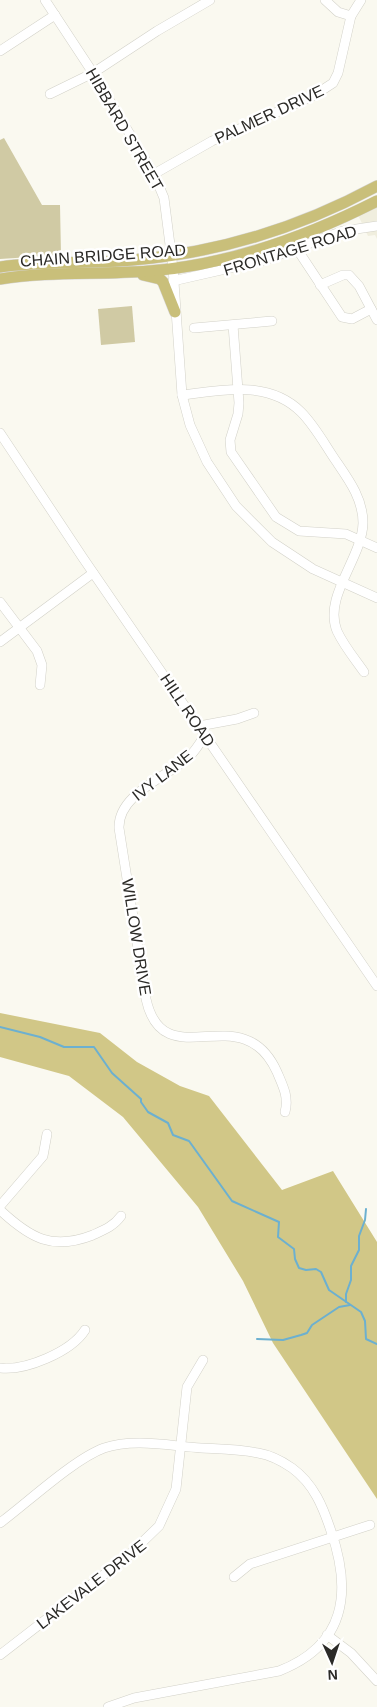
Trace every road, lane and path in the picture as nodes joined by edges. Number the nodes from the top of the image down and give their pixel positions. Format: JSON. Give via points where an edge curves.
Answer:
{"nodes":[{"id":1,"x":45,"y":0,"type":"edge"},
{"id":2,"x":210,"y":0,"type":"edge"},
{"id":3,"x":325,"y":0,"type":"edge"},
{"id":4,"x":361,"y":0,"type":"edge"},
{"id":5,"x":55,"y":15,"type":"junction"},
{"id":6,"x":351,"y":16,"type":"junction"},
{"id":7,"x":0,"y":51,"type":"edge"},
{"id":8,"x":93,"y":73,"type":"junction"},
{"id":9,"x":50,"y":94,"type":"dead end"},
{"id":10,"x":154,"y":174,"type":"junction"},
{"id":11,"x":377,"y":186,"type":"edge"},
{"id":12,"x":377,"y":201,"type":"edge"},
{"id":13,"x":377,"y":226,"type":"edge"},
{"id":14,"x":291,"y":239,"type":"junction"},
{"id":15,"x":297,"y":250,"type":"junction"},
{"id":16,"x":171,"y":256,"type":"junction"},
{"id":17,"x":0,"y":267,"type":"edge"},
{"id":18,"x":173,"y":268,"type":"junction"},
{"id":19,"x":132,"y":272,"type":"junction"},
{"id":20,"x":0,"y":280,"type":"edge"},
{"id":21,"x":173,"y":282,"type":"junction"},
{"id":22,"x":320,"y":285,"type":"junction"},
{"id":23,"x":371,"y":309,"type":"junction"},
{"id":24,"x":175,"y":312,"type":"junction"},
{"id":25,"x":377,"y":320,"type":"edge"},
{"id":26,"x":272,"y":321,"type":"dead end"},
{"id":27,"x":233,"y":324,"type":"junction"},
{"id":28,"x":194,"y":328,"type":"dead end"},
{"id":29,"x":238,"y":389,"type":"junction"},
{"id":30,"x":182,"y":395,"type":"junction"},
{"id":31,"x":0,"y":433,"type":"edge"},
{"id":32,"x":360,"y":540,"type":"junction"},
{"id":33,"x":377,"y":548,"type":"edge"},
{"id":34,"x":93,"y":572,"type":"junction"},
{"id":35,"x":343,"y":583,"type":"junction"},
{"id":36,"x":377,"y":598,"type":"edge"},
{"id":37,"x":0,"y":602,"type":"edge"},
{"id":38,"x":20,"y":626,"type":"junction"},
{"id":39,"x":0,"y":642,"type":"edge"},
{"id":40,"x":364,"y":672,"type":"dead end"},
{"id":41,"x":40,"y":685,"type":"dead end"},
{"id":42,"x":254,"y":713,"type":"dead end"},
{"id":43,"x":199,"y":726,"type":"junction"},
{"id":44,"x":205,"y":735,"type":"junction"},
{"id":45,"x":120,"y":815,"type":"joint"},
{"id":46,"x":377,"y":986,"type":"edge"},
{"id":47,"x":285,"y":1112,"type":"dead end"},
{"id":48,"x":47,"y":1134,"type":"dead end"},
{"id":49,"x":0,"y":1206,"type":"edge"},
{"id":50,"x":0,"y":1210,"type":"edge"},
{"id":51,"x":121,"y":1216,"type":"dead end"},
{"id":52,"x":85,"y":1330,"type":"dead end"},
{"id":53,"x":203,"y":1360,"type":"dead end"},
{"id":54,"x":0,"y":1368,"type":"edge"},
{"id":55,"x":181,"y":1446,"type":"junction"},
{"id":56,"x":0,"y":1523,"type":"edge"},
{"id":57,"x":370,"y":1524,"type":"dead end"},
{"id":58,"x":333,"y":1536,"type":"junction"},
{"id":59,"x":234,"y":1577,"type":"dead end"},
{"id":60,"x":327,"y":1635,"type":"junction"},
{"id":61,"x":0,"y":1655,"type":"edge"},
{"id":62,"x":377,"y":1681,"type":"edge"},
{"id":63,"x":108,"y":1707,"type":"edge"}],
"edges":[{"from":1,"to":5,"type":"street","name":"HIBBARD STREET"},
{"from":2,"to":8,"type":"street"},
{"from":3,"to":6,"type":"street","via":[[338,12]]},
{"from":4,"to":6,"type":"street","name":"PALMER DRIVE"},
{"from":5,"to":7,"type":"street"},
{"from":5,"to":8,"type":"street","name":"HIBBARD STREET"},
{"from":6,"to":10,"type":"street","name":"PALMER DRIVE","via":[[333,83],[313,96],[212,141]]},
{"from":8,"to":9,"type":"street"},
{"from":8,"to":10,"type":"street","name":"HIBBARD STREET"},
{"from":10,"to":16,"type":"street","name":"HIBBARD STREET","via":[[164,198]]},
{"from":11,"to":16,"type":"main road","name":"CHAIN BRIDGE ROAD","via":[[321,214],[276,231],[226,246]]},
{"from":12,"to":14,"type":"main road","name":"CHAIN BRIDGE ROAD"},
{"from":13,"to":15,"type":"street","name":"FRONTAGE ROAD","via":[[343,231]]},
{"from":14,"to":15,"type":"street"},
{"from":14,"to":18,"type":"main road","name":"CHAIN BRIDGE ROAD","via":[[230,258]]},
{"from":15,"to":21,"type":"street","name":"FRONTAGE ROAD"},
{"from":15,"to":22,"type":"street"},
{"from":16,"to":17,"type":"main road","name":"CHAIN BRIDGE ROAD"},
{"from":16,"to":18,"type":"street","name":"HIBBARD STREET"},
{"from":18,"to":19,"type":"main road","name":"CHAIN BRIDGE ROAD"},
{"from":18,"to":21,"type":"street","name":"HIBBARD STREET"},
{"from":19,"to":20,"type":"main road","name":"CHAIN BRIDGE ROAD"},
{"from":19,"to":24,"type":"main road","via":[[160,279]]},
{"from":21,"to":24,"type":"street","name":"HIBBARD STREET"},
{"from":22,"to":23,"type":"street","via":[[345,319],[352,319]]},
{"from":22,"to":23,"type":"street","via":[[349,275]]},
{"from":23,"to":25,"type":"street"},
{"from":24,"to":30,"type":"street","name":"HIBBARD STREET"},
{"from":26,"to":27,"type":"street"},
{"from":27,"to":28,"type":"street"},
{"from":27,"to":29,"type":"street"},
{"from":29,"to":30,"type":"street"},
{"from":29,"to":32,"type":"street","via":[[275,395],[293,405],[307,419],[358,496],[363,522]]},
{"from":29,"to":32,"type":"street","via":[[239,410],[230,440],[232,452],[270,512],[299,531],[338,533]]},
{"from":30,"to":35,"type":"street","name":"HIBBARD STREET","via":[[199,447],[236,506],[286,552]]},
{"from":31,"to":34,"type":"street","name":"HILL ROAD"},
{"from":32,"to":33,"type":"street"},
{"from":32,"to":35,"type":"street"},
{"from":34,"to":38,"type":"street"},
{"from":34,"to":43,"type":"street","name":"HILL ROAD"},
{"from":35,"to":36,"type":"street","name":"HIBBARD STREET"},
{"from":35,"to":40,"type":"street","via":[[334,606],[335,624]]},
{"from":37,"to":38,"type":"street"},
{"from":38,"to":39,"type":"street"},
{"from":38,"to":41,"type":"street","via":[[40,659]]},
{"from":42,"to":43,"type":"street","name":"IVY LANE"},
{"from":43,"to":44,"type":"street","name":"HILL ROAD"},
{"from":44,"to":45,"type":"street","name":"IVY LANE","via":[[188,758],[132,798]]},
{"from":44,"to":46,"type":"street","name":"HILL ROAD"},
{"from":45,"to":47,"type":"street","name":"WILLOW DRIVE","via":[[119,828],[150,1012],[162,1027],[177,1036],[194,1039],[238,1036],[259,1046],[271,1060],[286,1092]]},
{"from":48,"to":49,"type":"street","via":[[43,1156]]},
{"from":50,"to":51,"type":"street","via":[[28,1234],[59,1242],[81,1239],[107,1229]]},
{"from":52,"to":54,"type":"street","via":[[75,1343],[29,1366]]},
{"from":53,"to":55,"type":"street","name":"LAKEVALE DRIVE","via":[[187,1387]]},
{"from":55,"to":56,"type":"street","via":[[134,1443],[103,1449],[82,1460]]},
{"from":55,"to":58,"type":"street","via":[[247,1451],[282,1462],[302,1476],[317,1496]]},
{"from":55,"to":61,"type":"street","name":"LAKEVALE DRIVE","via":[[179,1475],[172,1502],[151,1536]]},
{"from":57,"to":58,"type":"street"},
{"from":58,"to":59,"type":"street","via":[[250,1564]]},
{"from":58,"to":60,"type":"street","via":[[342,1565],[343,1590],[338,1614]]},
{"from":60,"to":62,"type":"street","via":[[351,1653]]},
{"from":60,"to":63,"type":"street","via":[[310,1654],[279,1671],[134,1698]]}]}
